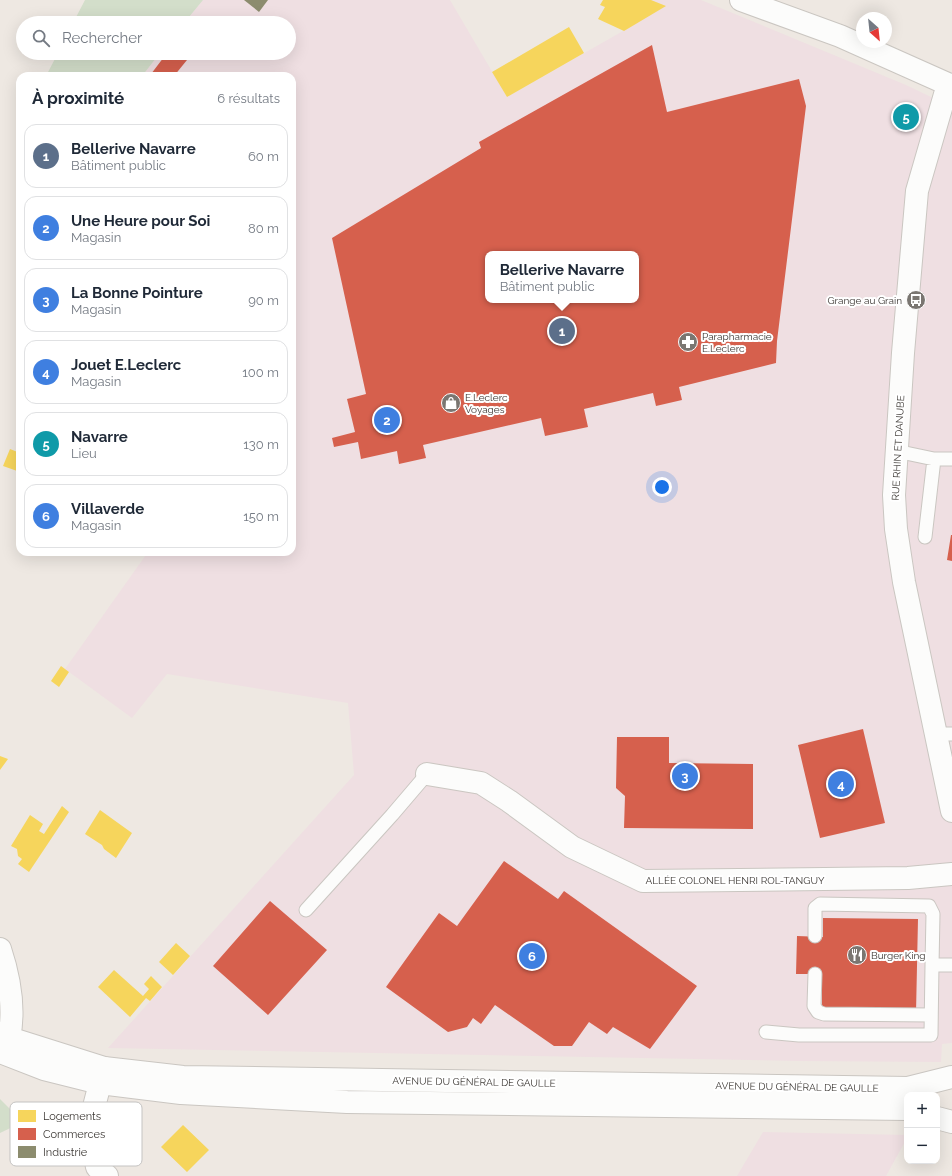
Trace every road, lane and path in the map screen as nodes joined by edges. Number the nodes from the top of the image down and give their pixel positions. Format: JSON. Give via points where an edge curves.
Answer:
{"nodes":[{"id":1,"x":741,"y":0,"type":"edge"},
{"id":2,"x":950,"y":85,"type":"edge"},
{"id":3,"x":896,"y":451,"type":"junction"},
{"id":4,"x":934,"y":459,"type":"junction"},
{"id":5,"x":952,"y":459,"type":"edge"},
{"id":6,"x":925,"y":537,"type":"dead end"},
{"id":7,"x":944,"y":734,"type":"edge"},
{"id":8,"x":427,"y":774,"type":"joint"},
{"id":9,"x":952,"y":811,"type":"edge"},
{"id":10,"x":952,"y":874,"type":"edge"},
{"id":11,"x":306,"y":910,"type":"dead end"},
{"id":12,"x":815,"y":936,"type":"dead end"},
{"id":13,"x":0,"y":949,"type":"edge"},
{"id":14,"x":932,"y":965,"type":"junction"},
{"id":15,"x":952,"y":965,"type":"edge"},
{"id":16,"x":815,"y":974,"type":"dead end"},
{"id":17,"x":931,"y":1015,"type":"junction"},
{"id":18,"x":766,"y":1032,"type":"dead end"},
{"id":19,"x":3,"y":1041,"type":"edge"},
{"id":20,"x":102,"y":1075,"type":"junction"},
{"id":21,"x":952,"y":1077,"type":"edge"},
{"id":22,"x":95,"y":1102,"type":"edge"},
{"id":23,"x":952,"y":1104,"type":"edge"},
{"id":24,"x":952,"y":1108,"type":"edge"},
{"id":25,"x":904,"y":1109,"type":"edge"},
{"id":26,"x":940,"y":1119,"type":"edge"},
{"id":27,"x":952,"y":1122,"type":"edge"},
{"id":28,"x":97,"y":1166,"type":"edge"},
{"id":29,"x":106,"y":1176,"type":"edge"}],
"edges":[{"from":1,"to":2,"type":"main road","via":[[840,36]]},
{"from":2,"to":3,"type":"main road","name":"RUE RHIN ET DANUBE","via":[[917,191]]},
{"from":3,"to":4,"type":"lane"},
{"from":3,"to":7,"type":"main road","name":"RUE RHIN ET DANUBE","via":[[896,529],[904,582]]},
{"from":4,"to":5,"type":"lane"},
{"from":4,"to":6,"type":"lane"},
{"from":7,"to":9,"type":"main road","name":"RUE RHIN ET DANUBE"},
{"from":8,"to":10,"type":"main road","name":"ALLÉE COLONEL HENRI ROL-TANGUY","via":[[481,784],[572,846],[643,881],[908,878]]},
{"from":8,"to":11,"type":"lane"},
{"from":12,"to":14,"type":"lane","via":[[816,908],[820,904],[929,906],[933,914]]},
{"from":13,"to":19,"type":"main road","via":[[8,979],[12,1024]]},
{"from":14,"to":15,"type":"lane"},
{"from":14,"to":17,"type":"lane"},
{"from":16,"to":17,"type":"lane","via":[[814,1006],[818,1012]]},
{"from":17,"to":18,"type":"lane","via":[[930,1036],[799,1035]]},
{"from":19,"to":20,"type":"main road","name":"AVENUE DU GÉNÉRAL DE GAULLE"},
{"from":20,"to":21,"type":"main road","name":"AVENUE DU GÉNÉRAL DE GAULLE","via":[[908,1088]]},
{"from":20,"to":22,"type":"main road"},
{"from":20,"to":25,"type":"main road","name":"AVENUE DU GÉNÉRAL DE GAULLE","via":[[181,1093],[347,1102]]},
{"from":23,"to":24,"type":"main road"},
{"from":26,"to":27,"type":"main road"},
{"from":28,"to":29,"type":"main road"}]}
